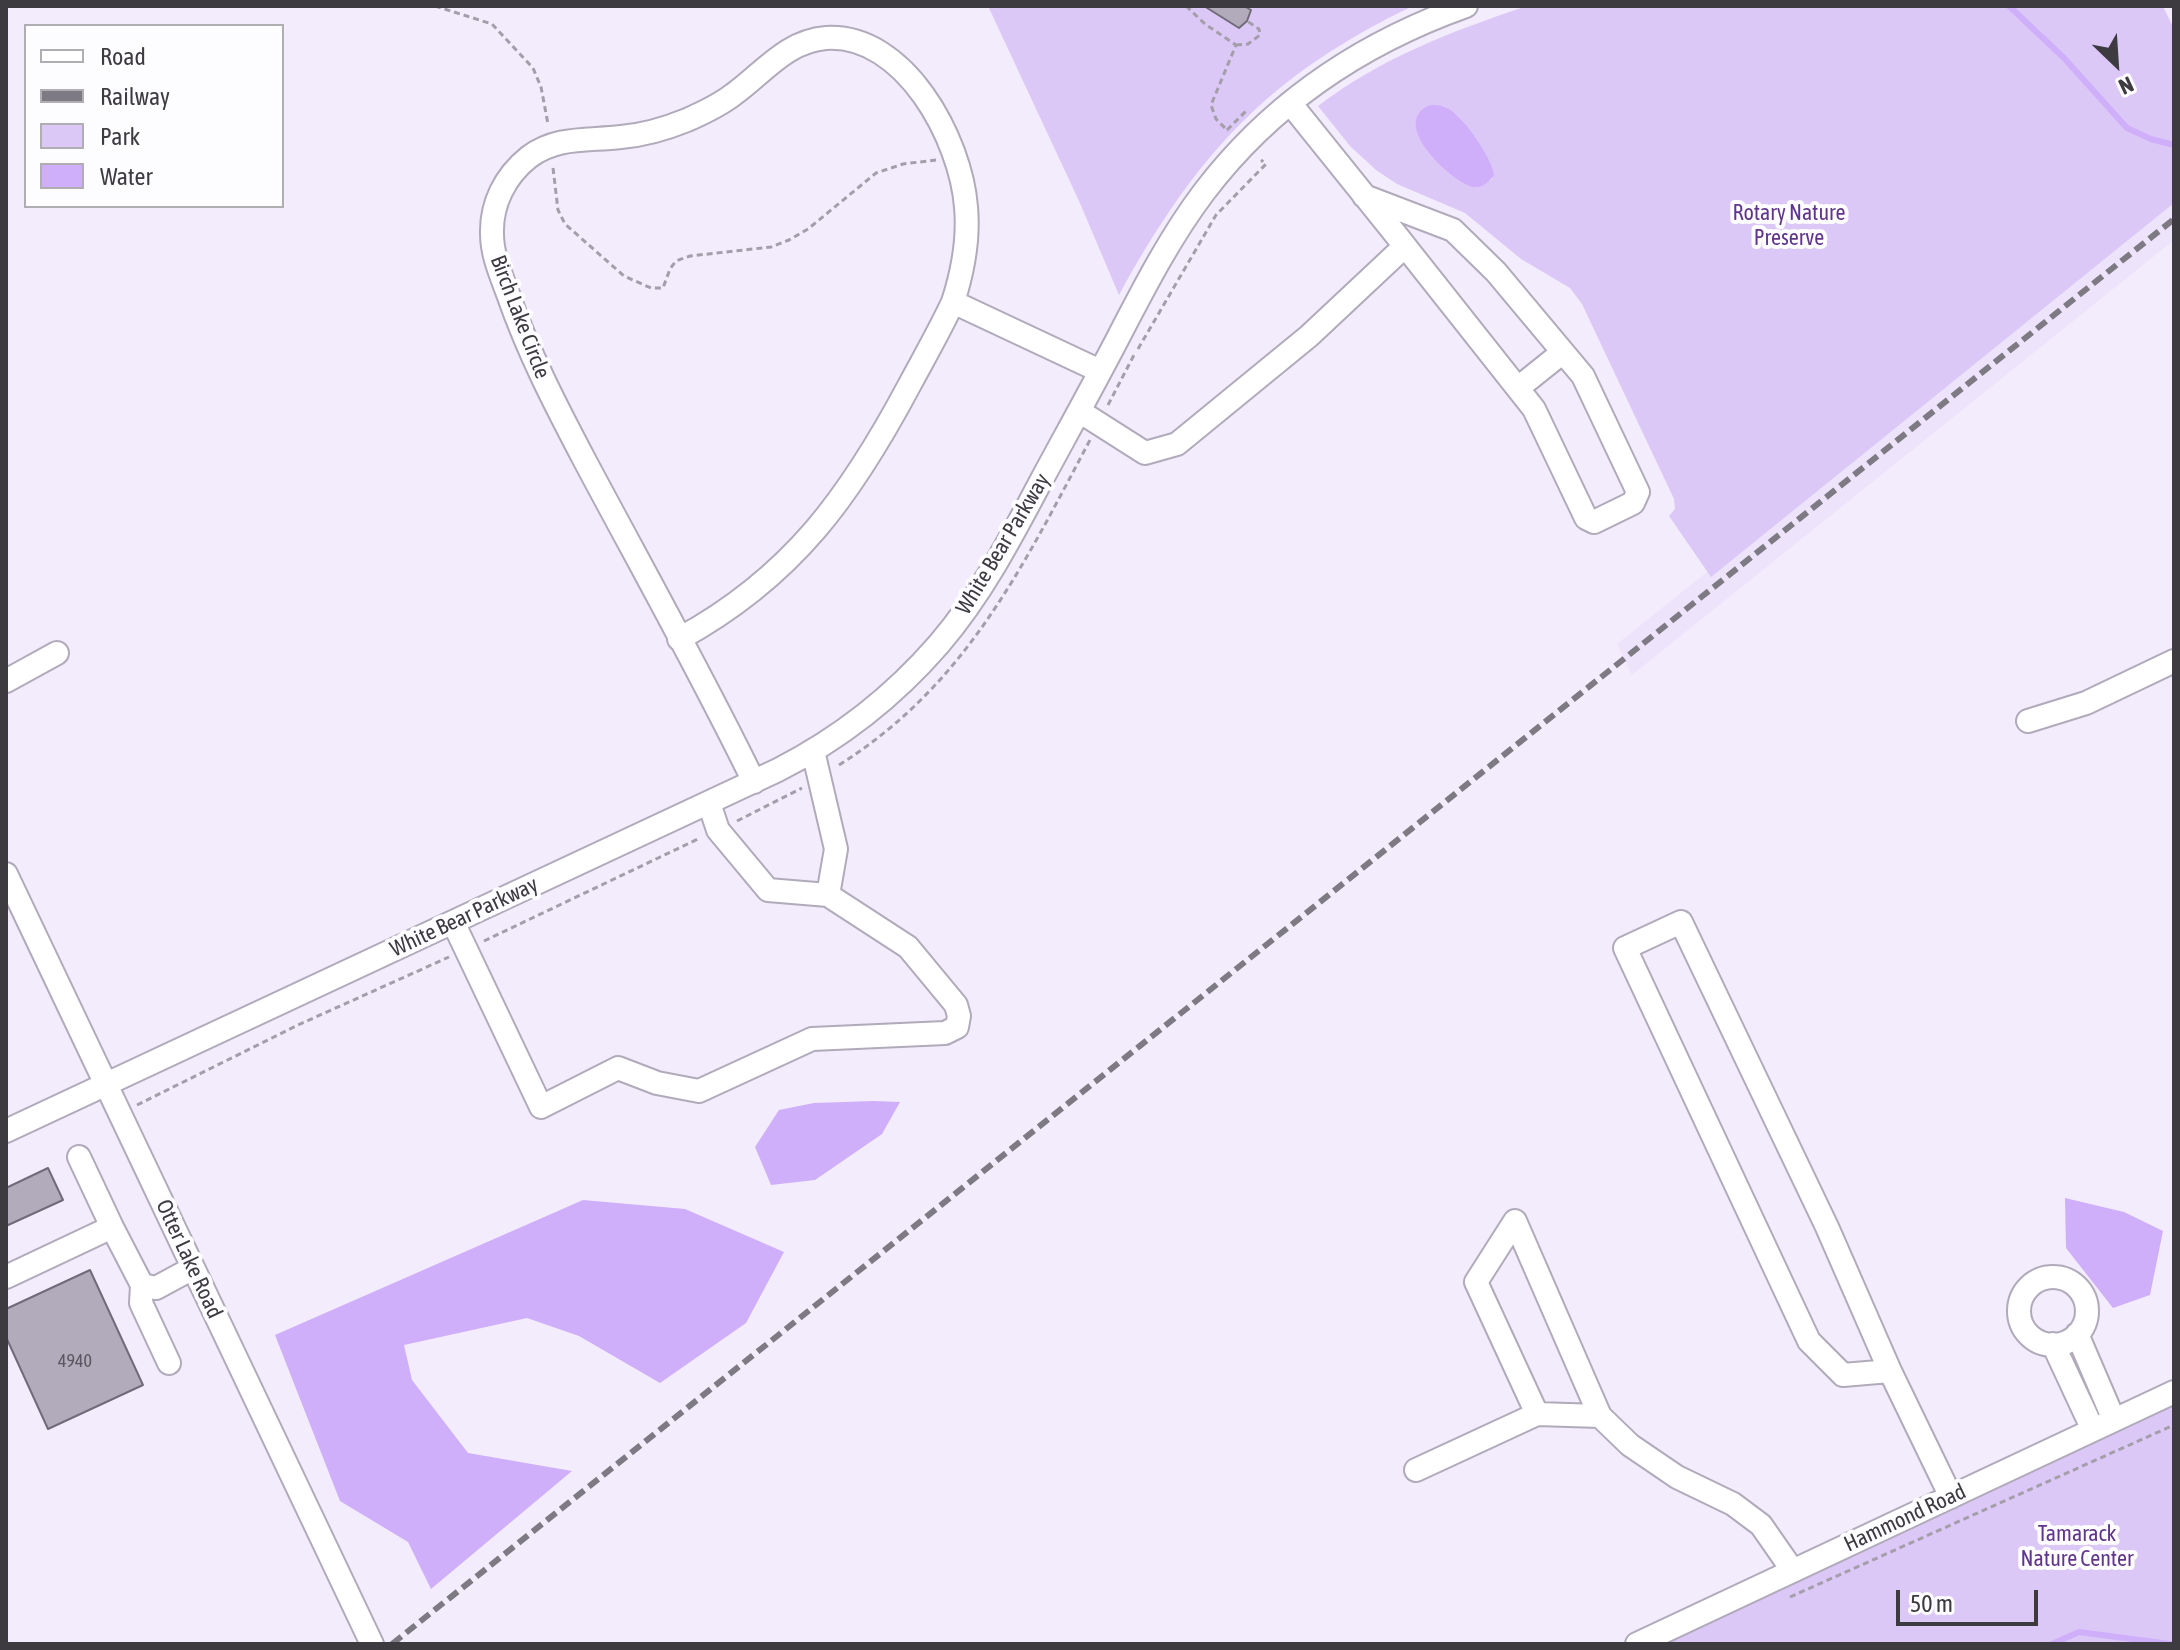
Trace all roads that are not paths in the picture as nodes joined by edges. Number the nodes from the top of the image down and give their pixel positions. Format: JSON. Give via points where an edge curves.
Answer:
{"nodes":[{"id":1,"x":1466,"y":6,"type":"edge"},
{"id":2,"x":1290,"y":103,"type":"junction"},
{"id":3,"x":1364,"y":196,"type":"junction"},
{"id":4,"x":1405,"y":246,"type":"junction"},
{"id":5,"x":953,"y":302,"type":"junction"},
{"id":6,"x":1563,"y":352,"type":"junction"},
{"id":7,"x":1100,"y":371,"type":"junction"},
{"id":8,"x":1518,"y":388,"type":"junction"},
{"id":9,"x":1079,"y":411,"type":"junction"},
{"id":10,"x":679,"y":639,"type":"junction"},
{"id":11,"x":57,"y":653,"type":"dead end"},
{"id":12,"x":2174,"y":661,"type":"edge"},
{"id":13,"x":6,"y":681,"type":"edge"},
{"id":14,"x":2028,"y":721,"type":"dead end"},
{"id":15,"x":813,"y":751,"type":"junction"},
{"id":16,"x":754,"y":782,"type":"junction"},
{"id":17,"x":709,"y":803,"type":"junction"},
{"id":18,"x":6,"y":874,"type":"edge"},
{"id":19,"x":828,"y":895,"type":"junction"},
{"id":20,"x":453,"y":922,"type":"junction"},
{"id":21,"x":106,"y":1084,"type":"junction"},
{"id":22,"x":6,"y":1131,"type":"edge"},
{"id":23,"x":79,"y":1157,"type":"dead end"},
{"id":24,"x":112,"y":1227,"type":"junction"},
{"id":25,"x":193,"y":1268,"type":"junction"},
{"id":26,"x":6,"y":1277,"type":"edge"},
{"id":27,"x":142,"y":1285,"type":"junction"},
{"id":28,"x":2077,"y":1334,"type":"junction"},
{"id":29,"x":2053,"y":1344,"type":"junction"},
{"id":30,"x":169,"y":1363,"type":"dead end"},
{"id":31,"x":1890,"y":1371,"type":"junction"},
{"id":32,"x":2174,"y":1392,"type":"edge"},
{"id":33,"x":1537,"y":1414,"type":"junction"},
{"id":34,"x":1600,"y":1416,"type":"junction"},
{"id":35,"x":2114,"y":1420,"type":"junction"},
{"id":36,"x":2093,"y":1430,"type":"junction"},
{"id":37,"x":1416,"y":1470,"type":"dead end"},
{"id":38,"x":1951,"y":1497,"type":"junction"},
{"id":39,"x":1793,"y":1571,"type":"junction"},
{"id":40,"x":372,"y":1644,"type":"edge"},
{"id":41,"x":1637,"y":1644,"type":"edge"}],
"edges":[{"from":1,"to":2,"type":"street","name":"White Bear Parkway","via":[[1372,47]]},
{"from":2,"to":3,"type":"street"},
{"from":2,"to":7,"type":"street","name":"White Bear Parkway","via":[[1245,145],[1194,206]]},
{"from":3,"to":4,"type":"street"},
{"from":3,"to":6,"type":"street","via":[[1453,230]]},
{"from":4,"to":8,"type":"street"},
{"from":4,"to":9,"type":"street","via":[[1309,336],[1177,444],[1145,453]]},
{"from":5,"to":7,"type":"street"},
{"from":5,"to":10,"type":"street","name":"Birch Lake Circle","via":[[887,428],[835,509],[757,587]]},
{"from":5,"to":10,"type":"street","name":"Birch Lake Circle","via":[[967,225],[956,157],[933,110],[903,73],[867,45],[834,38],[792,48],[722,102],[675,125],[551,145],[526,160],[504,184],[493,220],[495,257],[518,324],[539,374]]},
{"from":6,"to":8,"type":"street"},
{"from":6,"to":8,"type":"street","via":[[1583,376],[1626,466],[1638,492],[1633,503],[1594,522],[1586,518],[1534,409]]},
{"from":7,"to":9,"type":"street","name":"White Bear Parkway"},
{"from":9,"to":15,"type":"street","name":"White Bear Parkway","via":[[999,559],[949,632],[897,687]]},
{"from":10,"to":16,"type":"street","name":"Birch Lake Circle"},
{"from":11,"to":13,"type":"street"},
{"from":12,"to":14,"type":"street","via":[[2086,703]]},
{"from":15,"to":16,"type":"street","name":"White Bear Parkway"},
{"from":15,"to":19,"type":"street","via":[[836,849]]},
{"from":16,"to":17,"type":"street","name":"White Bear Parkway"},
{"from":17,"to":19,"type":"street","via":[[718,830],[768,890]]},
{"from":17,"to":20,"type":"street","name":"White Bear Parkway"},
{"from":18,"to":21,"type":"street","name":"Otter Lake Road"},
{"from":19,"to":20,"type":"street","via":[[908,947],[956,1005],[957,1027],[945,1033],[812,1039],[699,1091],[618,1068],[541,1107]]},
{"from":20,"to":21,"type":"street","name":"White Bear Parkway"},
{"from":21,"to":22,"type":"street","name":"White Bear Parkway"},
{"from":21,"to":25,"type":"street","name":"Otter Lake Road"},
{"from":23,"to":24,"type":"street"},
{"from":24,"to":26,"type":"street"},
{"from":24,"to":27,"type":"street"},
{"from":25,"to":27,"type":"street","via":[[156,1288]]},
{"from":25,"to":40,"type":"street","name":"Otter Lake Road"},
{"from":27,"to":30,"type":"street","via":[[141,1303]]},
{"from":28,"to":29,"type":"street"},
{"from":28,"to":29,"type":"street","via":[[2086,1313],[2080,1291],[2061,1278],[2038,1280],[2022,1295],[2019,1316],[2028,1335]]},
{"from":28,"to":35,"type":"street"},
{"from":29,"to":36,"type":"street"},
{"from":31,"to":31,"type":"street","via":[[1843,1375],[1809,1341],[1625,948],[1681,922]]},
{"from":31,"to":38,"type":"street"},
{"from":32,"to":35,"type":"street","name":"Hammond Road"},
{"from":33,"to":34,"type":"street"},
{"from":33,"to":34,"type":"street","via":[[1476,1282],[1515,1221]]},
{"from":33,"to":37,"type":"street"},
{"from":34,"to":39,"type":"street","via":[[1630,1445],[1677,1477],[1733,1504],[1761,1525]]},
{"from":35,"to":36,"type":"street","name":"Hammond Road"},
{"from":36,"to":38,"type":"street","name":"Hammond Road"},
{"from":38,"to":39,"type":"street","name":"Hammond Road"},
{"from":39,"to":41,"type":"street","name":"Hammond Road"}]}
